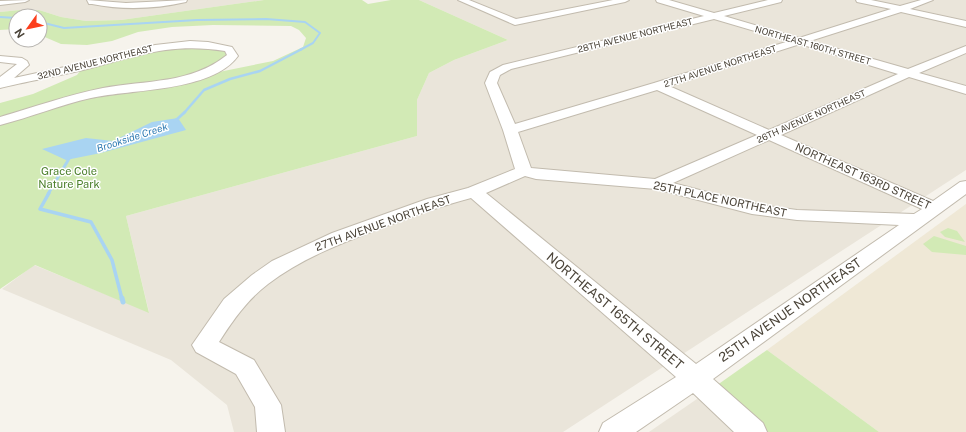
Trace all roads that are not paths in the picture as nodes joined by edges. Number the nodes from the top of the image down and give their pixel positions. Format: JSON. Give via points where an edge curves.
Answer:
{"nodes":[{"id":1,"x":25,"y":0,"type":"edge"},
{"id":2,"x":91,"y":0,"type":"edge"},
{"id":3,"x":183,"y":0,"type":"edge"},
{"id":4,"x":476,"y":0,"type":"edge"},
{"id":5,"x":625,"y":0,"type":"edge"},
{"id":6,"x":660,"y":0,"type":"edge"},
{"id":7,"x":778,"y":0,"type":"edge"},
{"id":8,"x":860,"y":0,"type":"edge"},
{"id":9,"x":929,"y":0,"type":"edge"},
{"id":10,"x":464,"y":1,"type":"edge"},
{"id":11,"x":0,"y":3,"type":"edge"},
{"id":12,"x":900,"y":9,"type":"junction"},
{"id":13,"x":713,"y":16,"type":"junction"},
{"id":14,"x":966,"y":24,"type":"edge"},
{"id":15,"x":799,"y":41,"type":"junction"},
{"id":16,"x":966,"y":49,"type":"edge"},
{"id":17,"x":0,"y":58,"type":"edge"},
{"id":18,"x":909,"y":73,"type":"junction"},
{"id":19,"x":0,"y":83,"type":"edge"},
{"id":20,"x":658,"y":86,"type":"junction"},
{"id":21,"x":966,"y":90,"type":"edge"},
{"id":22,"x":0,"y":122,"type":"edge"},
{"id":23,"x":510,"y":130,"type":"junction"},
{"id":24,"x":769,"y":135,"type":"junction"},
{"id":25,"x":524,"y":171,"type":"junction"},
{"id":26,"x":657,"y":184,"type":"junction"},
{"id":27,"x":966,"y":186,"type":"edge"},
{"id":28,"x":474,"y":192,"type":"junction"},
{"id":29,"x":935,"y":208,"type":"junction"},
{"id":30,"x":917,"y":220,"type":"junction"},
{"id":31,"x":695,"y":378,"type":"junction"},
{"id":32,"x":271,"y":432,"type":"edge"},
{"id":33,"x":613,"y":432,"type":"edge"},
{"id":34,"x":753,"y":432,"type":"edge"}],
"edges":[{"from":1,"to":11,"type":"street"},
{"from":2,"to":3,"type":"street","via":[[117,6]]},
{"from":4,"to":10,"type":"street"},
{"from":5,"to":10,"type":"street","via":[[515,22]]},
{"from":6,"to":13,"type":"street","name":"NORTHEAST 160TH STREET"},
{"from":7,"to":13,"type":"street","name":"28TH AVENUE NORTHEAST"},
{"from":8,"to":12,"type":"street"},
{"from":9,"to":12,"type":"street","name":"27TH AVENUE NORTHEAST"},
{"from":12,"to":14,"type":"street"},
{"from":12,"to":15,"type":"street","name":"27TH AVENUE NORTHEAST"},
{"from":13,"to":15,"type":"street","name":"NORTHEAST 160TH STREET"},
{"from":13,"to":23,"type":"street","name":"28TH AVENUE NORTHEAST","via":[[498,71],[491,83]]},
{"from":15,"to":18,"type":"street","name":"NORTHEAST 160TH STREET"},
{"from":15,"to":20,"type":"street","name":"27TH AVENUE NORTHEAST"},
{"from":16,"to":18,"type":"street","name":"26TH AVENUE NORTHEAST"},
{"from":17,"to":19,"type":"street","via":[[22,61],[23,65]]},
{"from":18,"to":21,"type":"street","name":"NORTHEAST 160TH STREET"},
{"from":18,"to":24,"type":"street","name":"26TH AVENUE NORTHEAST"},
{"from":19,"to":22,"type":"street","name":"32ND AVENUE NORTHEAST","via":[[164,46],[205,44],[228,50],[233,56],[224,66],[201,75],[152,86],[104,92]]},
{"from":20,"to":23,"type":"street","name":"27TH AVENUE NORTHEAST"},
{"from":20,"to":24,"type":"street","name":"NORTHEAST 163RD STREET"},
{"from":23,"to":25,"type":"street"},
{"from":24,"to":26,"type":"street","name":"26TH AVENUE NORTHEAST"},
{"from":24,"to":29,"type":"street","name":"NORTHEAST 163RD STREET"},
{"from":25,"to":26,"type":"street","name":"25TH PLACE NORTHEAST"},
{"from":25,"to":28,"type":"street","name":"27TH AVENUE NORTHEAST"},
{"from":26,"to":30,"type":"street","name":"25TH PLACE NORTHEAST","via":[[776,213]]},
{"from":27,"to":29,"type":"street","name":"25TH AVENUE NORTHEAST"},
{"from":28,"to":31,"type":"street","name":"NORTHEAST 165TH STREET"},
{"from":28,"to":32,"type":"street","name":"27TH AVENUE NORTHEAST","via":[[433,203],[339,238],[279,266],[232,305],[204,345],[245,367],[268,405]]},
{"from":29,"to":30,"type":"street","name":"25TH AVENUE NORTHEAST"},
{"from":30,"to":31,"type":"street","name":"25TH AVENUE NORTHEAST"},
{"from":31,"to":33,"type":"street","name":"25TH AVENUE NORTHEAST"},
{"from":31,"to":34,"type":"street","name":"NORTHEAST 165TH STREET"}]}
